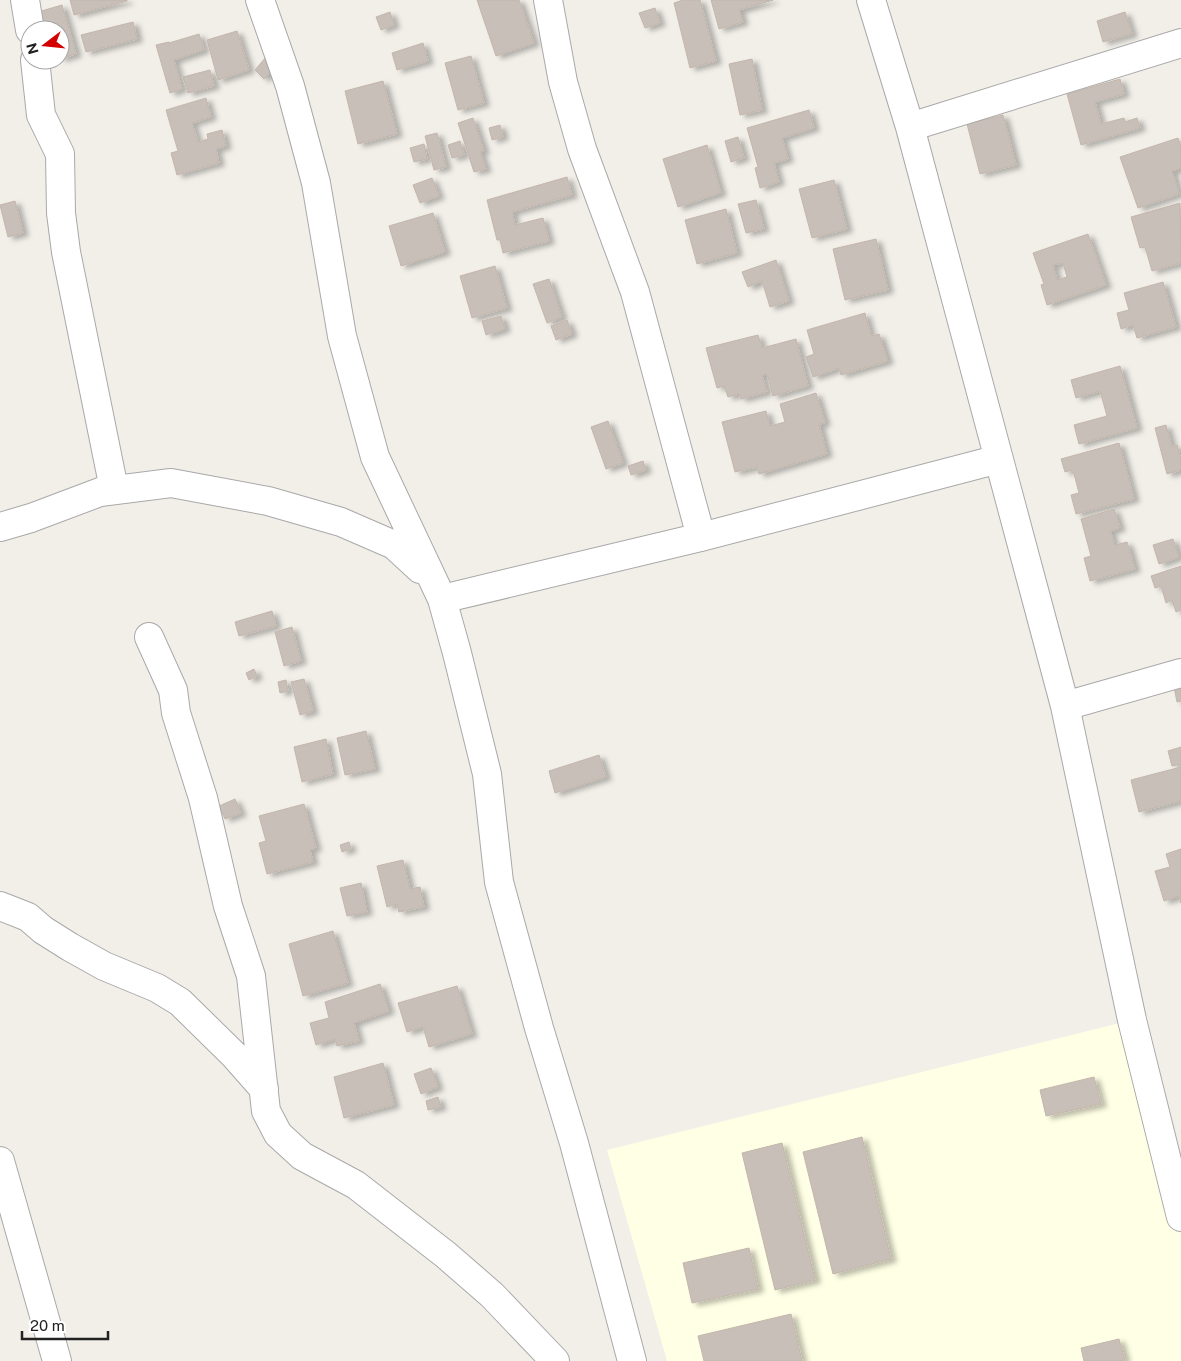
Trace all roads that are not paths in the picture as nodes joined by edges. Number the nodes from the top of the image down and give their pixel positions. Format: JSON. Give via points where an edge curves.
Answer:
{"nodes":[{"id":1,"x":24,"y":0,"type":"edge"},
{"id":2,"x":260,"y":0,"type":"edge"},
{"id":3,"x":548,"y":0,"type":"edge"},
{"id":4,"x":871,"y":0,"type":"edge"},
{"id":5,"x":28,"y":20,"type":"edge"},
{"id":6,"x":1181,"y":43,"type":"edge"},
{"id":7,"x":35,"y":70,"type":"edge"},
{"id":8,"x":910,"y":127,"type":"junction"},
{"id":9,"x":999,"y":459,"type":"junction"},
{"id":10,"x":114,"y":490,"type":"junction"},
{"id":11,"x":0,"y":526,"type":"edge"},
{"id":12,"x":701,"y":536,"type":"junction"},
{"id":13,"x":436,"y":589,"type":"junction"},
{"id":14,"x":149,"y":637,"type":"dead end"},
{"id":15,"x":1181,"y":674,"type":"edge"},
{"id":16,"x":1065,"y":706,"type":"junction"},
{"id":17,"x":0,"y":906,"type":"edge"},
{"id":18,"x":264,"y":1089,"type":"junction"},
{"id":19,"x":0,"y":1161,"type":"edge"},
{"id":20,"x":1181,"y":1217,"type":"edge"},
{"id":21,"x":11,"y":1232,"type":"edge"},
{"id":22,"x":57,"y":1361,"type":"edge"},
{"id":23,"x":555,"y":1361,"type":"edge"},
{"id":24,"x":632,"y":1361,"type":"edge"}],
"edges":[{"from":1,"to":5,"type":"street"},
{"from":2,"to":13,"type":"street","via":[[290,86],[316,182],[342,336],[375,458]]},
{"from":3,"to":12,"type":"street","via":[[563,82],[582,149],[635,292]]},
{"from":4,"to":8,"type":"street"},
{"from":6,"to":8,"type":"street"},
{"from":7,"to":10,"type":"street","via":[[41,116],[60,154],[61,213],[66,252]]},
{"from":8,"to":9,"type":"street"},
{"from":9,"to":12,"type":"street"},
{"from":9,"to":16,"type":"street"},
{"from":10,"to":11,"type":"street"},
{"from":10,"to":13,"type":"street","via":[[171,483],[191,485],[309,511],[394,545]]},
{"from":12,"to":13,"type":"street"},
{"from":13,"to":24,"type":"street","via":[[474,713],[487,774],[499,882]]},
{"from":14,"to":18,"type":"street","via":[[173,690],[176,713],[203,798],[228,906],[251,976]]},
{"from":15,"to":16,"type":"street"},
{"from":16,"to":20,"type":"street","via":[[1132,1020]]},
{"from":17,"to":18,"type":"street","via":[[28,917],[43,930],[104,966],[157,988],[180,1002]]},
{"from":18,"to":23,"type":"street","via":[[266,1111],[278,1134],[302,1156],[356,1185],[446,1255],[492,1295]]},
{"from":19,"to":21,"type":"street"},
{"from":21,"to":22,"type":"street"}]}
